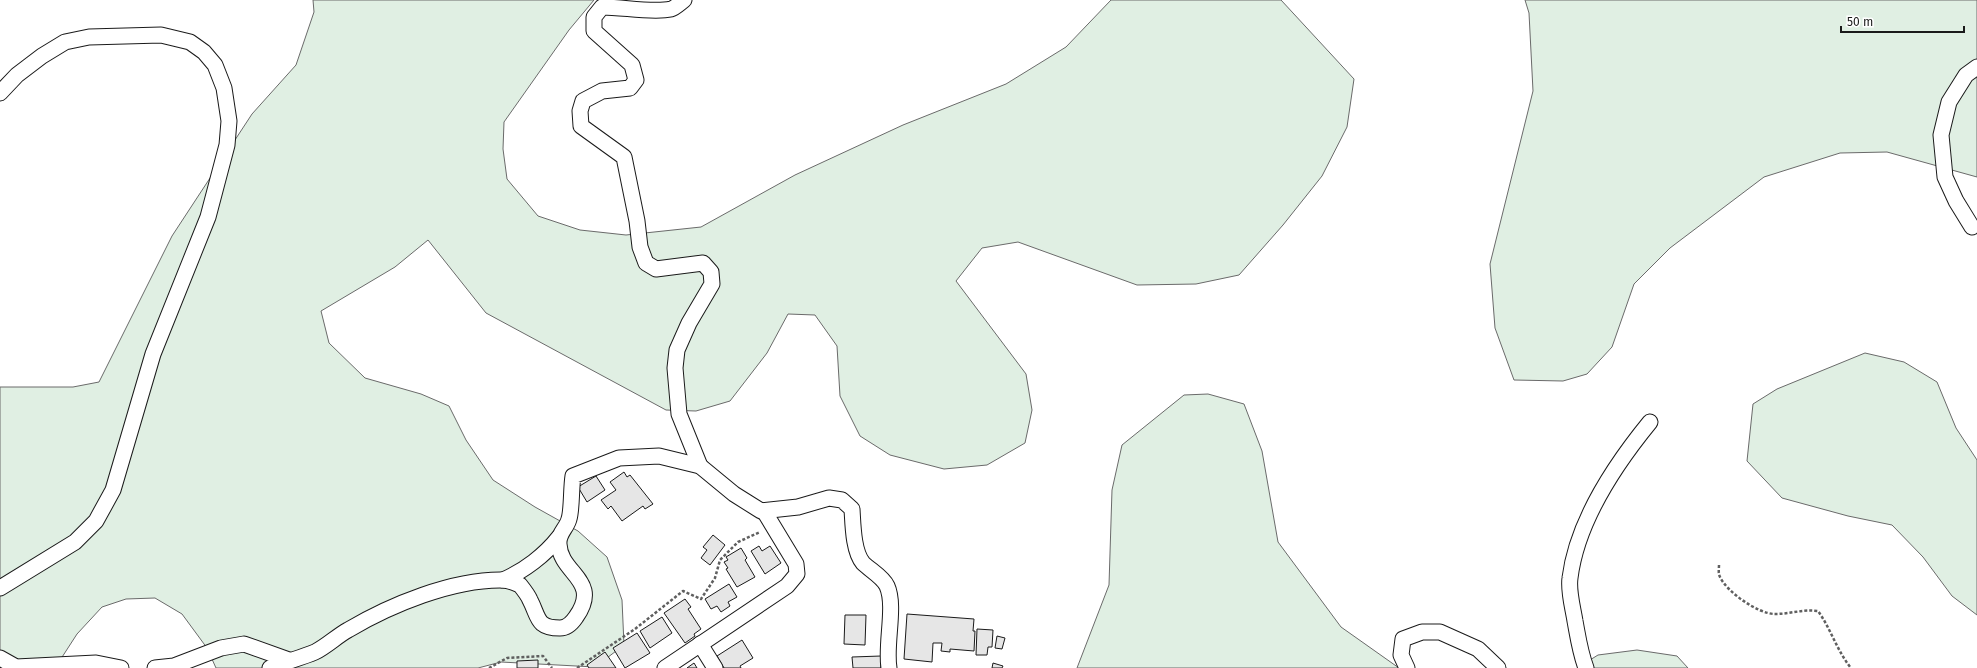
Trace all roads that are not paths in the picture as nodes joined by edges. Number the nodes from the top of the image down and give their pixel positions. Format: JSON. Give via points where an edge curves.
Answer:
{"nodes":[{"id":1,"x":684,"y":0,"type":"edge"},
{"id":2,"x":1977,"y":67,"type":"edge"},
{"id":3,"x":0,"y":93,"type":"edge"},
{"id":4,"x":1972,"y":227,"type":"dead end"},
{"id":5,"x":1650,"y":422,"type":"dead end"},
{"id":6,"x":700,"y":466,"type":"junction"},
{"id":7,"x":764,"y":511,"type":"junction"},
{"id":8,"x":559,"y":537,"type":"junction"},
{"id":9,"x":504,"y":580,"type":"junction"},
{"id":10,"x":0,"y":588,"type":"edge"},
{"id":11,"x":700,"y":644,"type":"junction"},
{"id":12,"x":0,"y":658,"type":"edge"},
{"id":13,"x":288,"y":660,"type":"junction"},
{"id":14,"x":121,"y":668,"type":"edge"},
{"id":15,"x":155,"y":668,"type":"edge"},
{"id":16,"x":270,"y":668,"type":"edge"},
{"id":17,"x":665,"y":668,"type":"edge"},
{"id":18,"x":715,"y":668,"type":"edge"},
{"id":19,"x":888,"y":668,"type":"edge"},
{"id":20,"x":1407,"y":668,"type":"edge"},
{"id":21,"x":1498,"y":668,"type":"edge"},
{"id":22,"x":1586,"y":668,"type":"edge"}],
"edges":[{"from":1,"to":6,"type":"street","via":[[672,9],[602,7],[594,17],[594,31],[632,65],[636,80],[630,88],[602,91],[583,101],[580,111],[581,126],[624,157],[640,247],[646,263],[656,269],[704,264],[711,272],[712,284],[688,323],[678,350],[675,368],[679,414]]},
{"from":2,"to":4,"type":"street","via":[[1966,75],[1949,102],[1941,135],[1945,177]]},
{"from":3,"to":10,"type":"street","via":[[42,56],[64,42],[89,38],[161,35],[190,42],[204,52],[215,65],[224,88],[229,121],[227,145],[208,217],[154,354],[113,490],[96,521],[75,542]]},
{"from":5,"to":22,"type":"street","via":[[1611,475],[1593,506],[1575,551],[1569,580],[1580,653]]},
{"from":6,"to":7,"type":"street","via":[[734,494],[761,512]]},
{"from":6,"to":8,"type":"street","via":[[659,456],[619,458],[573,476],[569,519]]},
{"from":7,"to":11,"type":"street","via":[[796,564],[797,574],[787,586]]},
{"from":7,"to":19,"type":"street","via":[[798,507],[829,498],[842,500],[852,510],[854,537],[862,562],[887,585],[890,599]]},
{"from":8,"to":9,"type":"street","via":[[549,550],[517,574]]},
{"from":8,"to":9,"type":"street","via":[[558,545],[567,565],[581,581],[585,590],[582,609],[572,624],[562,628],[546,627],[537,620],[530,600],[520,585]]},
{"from":9,"to":13,"type":"street","via":[[466,584],[391,607],[347,630],[316,652]]},
{"from":11,"to":17,"type":"street"},
{"from":11,"to":18,"type":"street"},
{"from":12,"to":14,"type":"street","via":[[16,667],[96,663]]},
{"from":13,"to":15,"type":"street","via":[[244,644],[221,648],[174,666]]},
{"from":13,"to":16,"type":"street"},
{"from":20,"to":21,"type":"street","via":[[1400,655],[1403,639],[1422,632],[1440,632],[1478,649]]}]}
